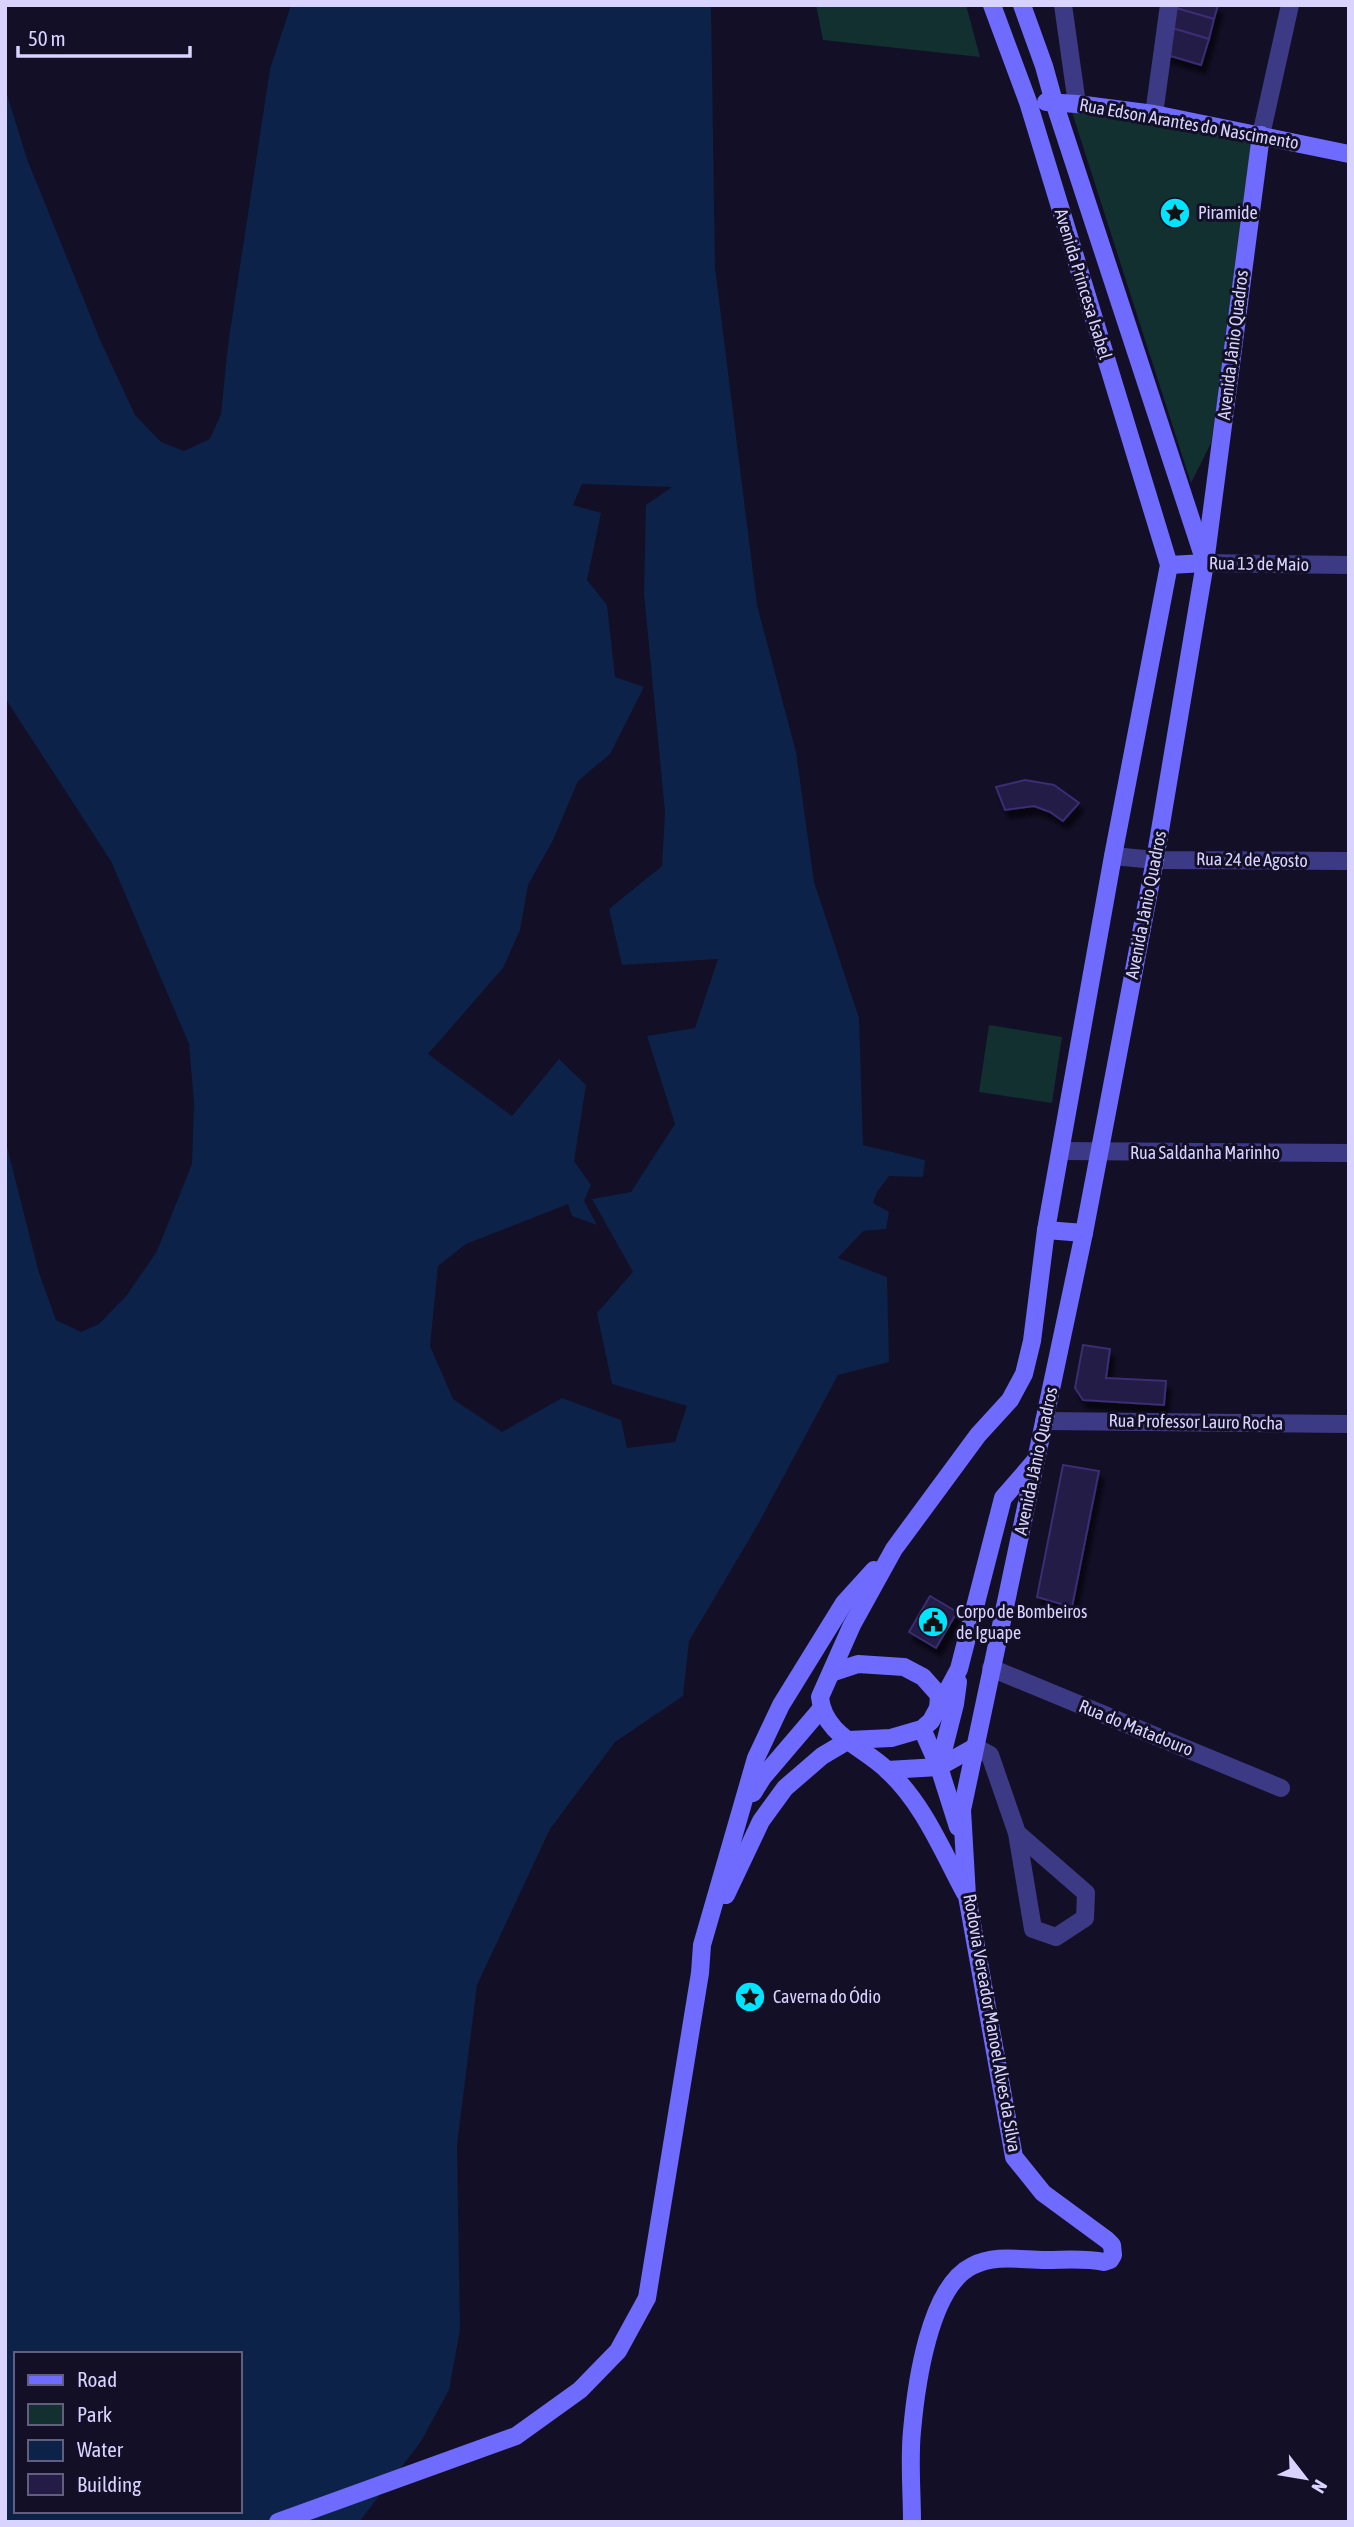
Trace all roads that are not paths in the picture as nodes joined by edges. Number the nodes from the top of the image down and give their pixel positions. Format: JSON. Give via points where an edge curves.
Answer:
{"nodes":[{"id":1,"x":992,"y":5,"type":"edge"},
{"id":2,"x":1022,"y":5,"type":"edge"},
{"id":3,"x":1063,"y":5,"type":"edge"},
{"id":4,"x":1169,"y":5,"type":"edge"},
{"id":5,"x":1290,"y":5,"type":"edge"},
{"id":6,"x":1028,"y":102,"type":"junction"},
{"id":7,"x":1054,"y":102,"type":"junction"},
{"id":8,"x":1077,"y":104,"type":"junction"},
{"id":9,"x":1154,"y":114,"type":"junction"},
{"id":10,"x":1261,"y":135,"type":"junction"},
{"id":11,"x":1349,"y":154,"type":"edge"},
{"id":12,"x":1205,"y":563,"type":"junction"},
{"id":13,"x":1169,"y":565,"type":"junction"},
{"id":14,"x":1349,"y":565,"type":"edge"},
{"id":15,"x":1113,"y":856,"type":"junction"},
{"id":16,"x":1155,"y":860,"type":"junction"},
{"id":17,"x":1349,"y":861,"type":"edge"},
{"id":18,"x":1061,"y":1151,"type":"junction"},
{"id":19,"x":1098,"y":1153,"type":"junction"},
{"id":20,"x":1349,"y":1153,"type":"edge"},
{"id":21,"x":1046,"y":1230,"type":"junction"},
{"id":22,"x":1084,"y":1233,"type":"junction"},
{"id":23,"x":1044,"y":1421,"type":"junction"},
{"id":24,"x":1349,"y":1424,"type":"edge"},
{"id":25,"x":1036,"y":1460,"type":"junction"},
{"id":26,"x":894,"y":1549,"type":"junction"},
{"id":27,"x":991,"y":1668,"type":"junction"},
{"id":28,"x":959,"y":1669,"type":"junction"},
{"id":29,"x":831,"y":1673,"type":"junction"},
{"id":30,"x":821,"y":1709,"type":"junction"},
{"id":31,"x":938,"y":1710,"type":"junction"},
{"id":32,"x":922,"y":1729,"type":"junction"},
{"id":33,"x":849,"y":1740,"type":"junction"},
{"id":34,"x":975,"y":1747,"type":"junction"},
{"id":35,"x":939,"y":1768,"type":"junction"},
{"id":36,"x":887,"y":1769,"type":"junction"},
{"id":37,"x":1281,"y":1788,"type":"dead end"},
{"id":38,"x":742,"y":1811,"type":"junction"},
{"id":39,"x":1017,"y":1833,"type":"junction"},
{"id":40,"x":966,"y":1854,"type":"junction"},
{"id":41,"x":967,"y":1896,"type":"junction"},
{"id":42,"x":702,"y":1945,"type":"junction"},
{"id":43,"x":278,"y":2522,"type":"edge"},
{"id":44,"x":912,"y":2522,"type":"edge"}],
"edges":[{"from":1,"to":6,"type":"main road","name":"Avenida Princesa Isabel"},
{"from":2,"to":7,"type":"main road","name":"Avenida Princesa Isabel"},
{"from":3,"to":8,"type":"street"},
{"from":4,"to":9,"type":"street"},
{"from":5,"to":10,"type":"street"},
{"from":6,"to":7,"type":"main road","name":"Rua Edson Arantes do Nascimento"},
{"from":6,"to":13,"type":"main road","name":"Avenida Princesa Isabel"},
{"from":7,"to":8,"type":"main road","name":"Rua Edson Arantes do Nascimento"},
{"from":7,"to":12,"type":"main road","name":"Avenida Princesa Isabel"},
{"from":8,"to":9,"type":"main road","name":"Rua Edson Arantes do Nascimento"},
{"from":9,"to":10,"type":"main road","name":"Rua Edson Arantes do Nascimento"},
{"from":10,"to":11,"type":"main road","name":"Rua Edson Arantes do Nascimento"},
{"from":10,"to":12,"type":"main road","name":"Avenida Jânio Quadros"},
{"from":12,"to":13,"type":"main road","name":"Rua 13 de Maio"},
{"from":12,"to":14,"type":"street","name":"Rua 13 de Maio"},
{"from":12,"to":16,"type":"main road","name":"Avenida Jânio Quadros"},
{"from":13,"to":15,"type":"main road","name":"Avenida Jânio Quadros"},
{"from":15,"to":16,"type":"street","name":"Rua 24 de Agosto"},
{"from":15,"to":18,"type":"main road","name":"Avenida Jânio Quadros"},
{"from":16,"to":17,"type":"street","name":"Rua 24 de Agosto"},
{"from":16,"to":19,"type":"main road","name":"Avenida Jânio Quadros"},
{"from":18,"to":19,"type":"street","name":"Rua Saldanha Marinho"},
{"from":18,"to":21,"type":"main road","name":"Avenida Jânio Quadros"},
{"from":19,"to":20,"type":"street","name":"Rua Saldanha Marinho"},
{"from":19,"to":22,"type":"main road","name":"Avenida Jânio Quadros"},
{"from":21,"to":22,"type":"main road"},
{"from":21,"to":26,"type":"main road","name":"Avenida Jânio Quadros","via":[[1024,1374],[1010,1400],[978,1435]]},
{"from":22,"to":23,"type":"main road","name":"Avenida Jânio Quadros"},
{"from":23,"to":24,"type":"street","name":"Rua Professor Lauro Rocha"},
{"from":23,"to":25,"type":"main road","name":"Avenida Jânio Quadros"},
{"from":25,"to":27,"type":"main road","name":"Avenida Jânio Quadros"},
{"from":25,"to":28,"type":"main road","via":[[1003,1498]]},
{"from":26,"to":29,"type":"main road"},
{"from":26,"to":38,"type":"main road","via":[[844,1603],[781,1705],[756,1758]]},
{"from":27,"to":34,"type":"main road","name":"Rodovia Vereador Manoel Alves da Silva"},
{"from":27,"to":37,"type":"street","name":"Rua do Matadouro"},
{"from":28,"to":31,"type":"main road"},
{"from":28,"to":35,"type":"main road"},
{"from":29,"to":30,"type":"main road","via":[[820,1697]]},
{"from":29,"to":31,"type":"main road","via":[[858,1664],[904,1667],[923,1677],[939,1695]]},
{"from":30,"to":33,"type":"main road","via":[[830,1726]]},
{"from":30,"to":38,"type":"main road","via":[[763,1777]]},
{"from":31,"to":32,"type":"main road"},
{"from":32,"to":33,"type":"main road","via":[[891,1738]]},
{"from":32,"to":35,"type":"main road"},
{"from":33,"to":36,"type":"main road"},
{"from":33,"to":42,"type":"main road","via":[[785,1788],[761,1821]]},
{"from":34,"to":35,"type":"main road"},
{"from":34,"to":39,"type":"street","via":[[990,1755]]},
{"from":34,"to":40,"type":"main road","name":"Rodovia Vereador Manoel Alves da Silva","via":[[962,1810]]},
{"from":35,"to":36,"type":"main road"},
{"from":35,"to":40,"type":"main road"},
{"from":36,"to":41,"type":"main road","via":[[918,1804]]},
{"from":38,"to":42,"type":"main road"},
{"from":39,"to":39,"type":"street","via":[[1086,1893],[1085,1918],[1056,1937],[1033,1929]]},
{"from":40,"to":41,"type":"main road","name":"Rodovia Vereador Manoel Alves da Silva"},
{"from":41,"to":44,"type":"main road","name":"Rodovia Vereador Manoel Alves da Silva","via":[[1014,2157],[1043,2193],[1114,2250],[1104,2262],[989,2259],[970,2266],[952,2281],[932,2321],[911,2432]]},
{"from":42,"to":43,"type":"main road","via":[[648,2298],[618,2351],[580,2390],[516,2436]]}]}
